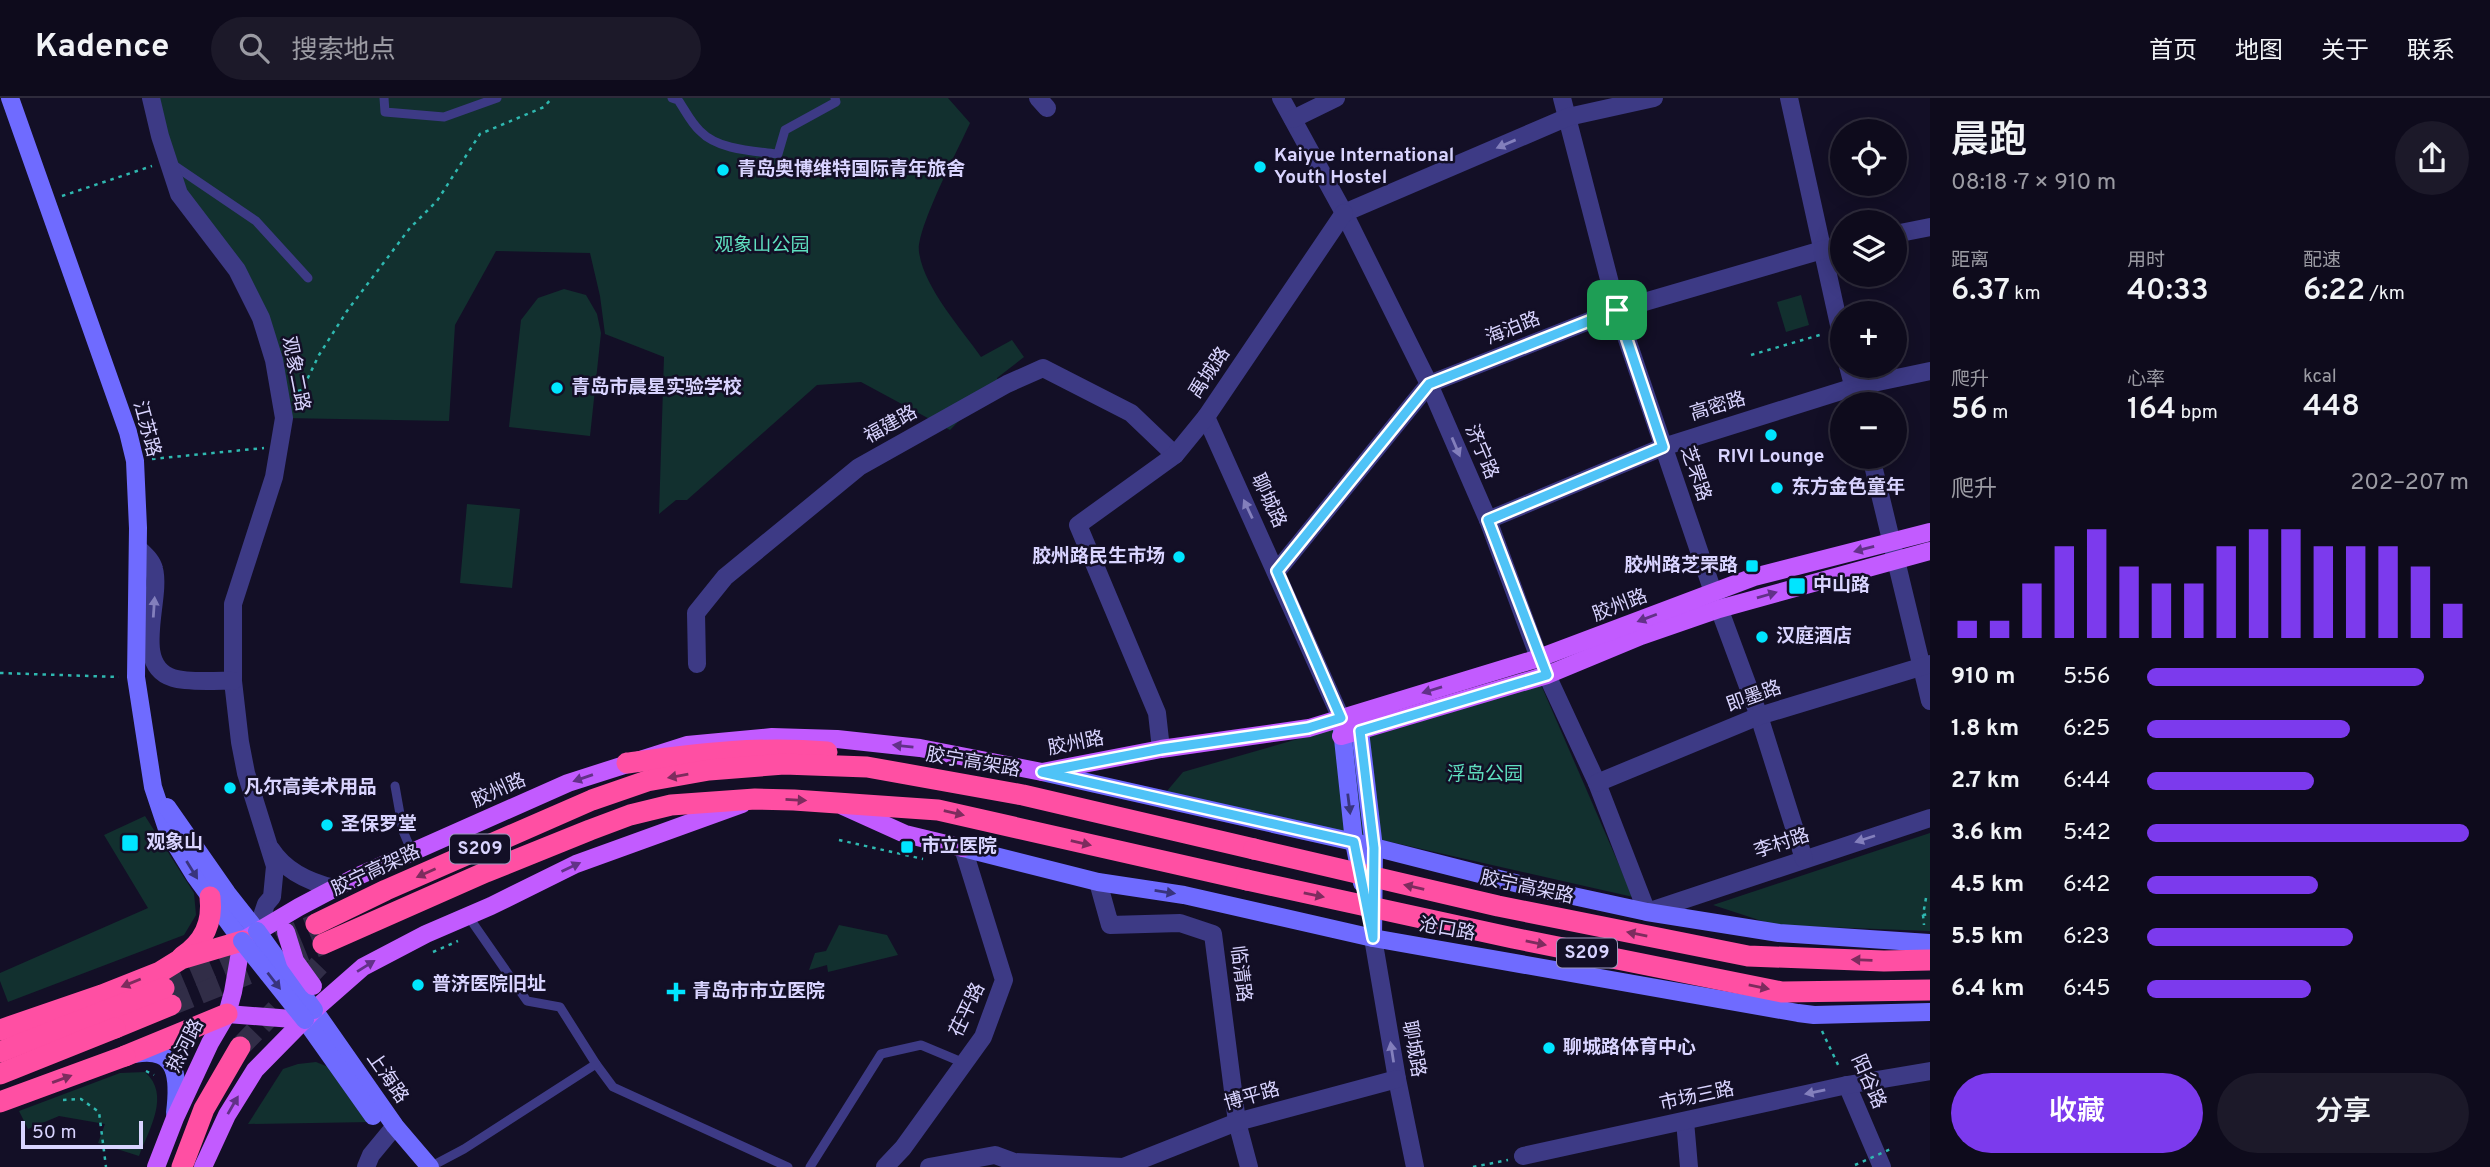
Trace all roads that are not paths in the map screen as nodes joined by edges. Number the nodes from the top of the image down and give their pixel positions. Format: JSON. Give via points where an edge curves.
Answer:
{"nodes":[{"id":1,"x":10,"y":98,"type":"edge"},
{"id":2,"x":151,"y":98,"type":"edge"},
{"id":3,"x":384,"y":98,"type":"edge"},
{"id":4,"x":497,"y":98,"type":"edge"},
{"id":5,"x":672,"y":98,"type":"edge"},
{"id":6,"x":835,"y":98,"type":"edge"},
{"id":7,"x":1281,"y":98,"type":"edge"},
{"id":8,"x":1336,"y":98,"type":"edge"},
{"id":9,"x":1562,"y":98,"type":"edge"},
{"id":10,"x":1654,"y":98,"type":"edge"},
{"id":11,"x":1789,"y":98,"type":"edge"},
{"id":12,"x":1568,"y":117,"type":"junction"},
{"id":13,"x":1293,"y":119,"type":"junction"},
{"id":14,"x":168,"y":161,"type":"junction"},
{"id":15,"x":1344,"y":214,"type":"junction"},
{"id":16,"x":1930,"y":227,"type":"edge"},
{"id":17,"x":1907,"y":232,"type":"edge"},
{"id":18,"x":1830,"y":247,"type":"edge"},
{"id":19,"x":1823,"y":248,"type":"junction"},
{"id":20,"x":307,"y":278,"type":"dead end"},
{"id":21,"x":1834,"y":301,"type":"edge"},
{"id":22,"x":1617,"y":310,"type":"junction"},
{"id":23,"x":1930,"y":371,"type":"edge"},
{"id":24,"x":1429,"y":384,"type":"junction"},
{"id":25,"x":1868,"y":392,"type":"edge"},
{"id":26,"x":1830,"y":403,"type":"edge"},
{"id":27,"x":1206,"y":417,"type":"junction"},
{"id":28,"x":1663,"y":447,"type":"junction"},
{"id":29,"x":1175,"y":454,"type":"junction"},
{"id":30,"x":1874,"y":469,"type":"edge"},
{"id":31,"x":1488,"y":520,"type":"junction"},
{"id":32,"x":1930,"y":533,"type":"edge"},
{"id":33,"x":138,"y":548,"type":"junction"},
{"id":34,"x":1893,"y":550,"type":"junction"},
{"id":35,"x":1930,"y":551,"type":"edge"},
{"id":36,"x":1277,"y":571,"type":"junction"},
{"id":37,"x":1716,"y":601,"type":"junction"},
{"id":38,"x":1539,"y":658,"type":"junction"},
{"id":39,"x":697,"y":664,"type":"dead end"},
{"id":40,"x":1926,"y":665,"type":"edge"},
{"id":41,"x":1547,"y":675,"type":"junction"},
{"id":42,"x":233,"y":681,"type":"junction"},
{"id":43,"x":1930,"y":701,"type":"edge"},
{"id":44,"x":1759,"y":716,"type":"junction"},
{"id":45,"x":1341,"y":718,"type":"junction"},
{"id":46,"x":1360,"y":731,"type":"junction"},
{"id":47,"x":1341,"y":736,"type":"junction"},
{"id":48,"x":1161,"y":749,"type":"junction"},
{"id":49,"x":627,"y":763,"type":"junction"},
{"id":50,"x":1042,"y":772,"type":"junction"},
{"id":51,"x":1598,"y":783,"type":"junction"},
{"id":52,"x":395,"y":786,"type":"dead end"},
{"id":53,"x":153,"y":787,"type":"junction"},
{"id":54,"x":1023,"y":795,"type":"junction"},
{"id":55,"x":755,"y":799,"type":"junction"},
{"id":56,"x":837,"y":803,"type":"junction"},
{"id":57,"x":1930,"y":818,"type":"edge"},
{"id":58,"x":1354,"y":842,"type":"junction"},
{"id":59,"x":268,"y":845,"type":"junction"},
{"id":60,"x":963,"y":848,"type":"junction"},
{"id":61,"x":1374,"y":848,"type":"junction"},
{"id":62,"x":412,"y":852,"type":"junction"},
{"id":63,"x":1804,"y":859,"type":"junction"},
{"id":64,"x":1098,"y":882,"type":"junction"},
{"id":65,"x":334,"y":888,"type":"junction"},
{"id":66,"x":210,"y":897,"type":"junction"},
{"id":67,"x":299,"y":907,"type":"junction"},
{"id":68,"x":1647,"y":912,"type":"junction"},
{"id":69,"x":468,"y":916,"type":"junction"},
{"id":70,"x":250,"y":936,"type":"junction"},
{"id":71,"x":1373,"y":938,"type":"junction"},
{"id":72,"x":1930,"y":943,"type":"edge"},
{"id":73,"x":181,"y":958,"type":"junction"},
{"id":74,"x":1930,"y":960,"type":"edge"},
{"id":75,"x":336,"y":990,"type":"junction"},
{"id":76,"x":1930,"y":990,"type":"edge"},
{"id":77,"x":168,"y":997,"type":"tunnel mouth"},
{"id":78,"x":109,"y":1011,"type":"junction"},
{"id":79,"x":1930,"y":1012,"type":"edge"},
{"id":80,"x":227,"y":1014,"type":"junction"},
{"id":81,"x":309,"y":1015,"type":"junction"},
{"id":82,"x":0,"y":1030,"type":"edge"},
{"id":83,"x":240,"y":1047,"type":"tunnel mouth"},
{"id":84,"x":0,"y":1052,"type":"edge"},
{"id":85,"x":125,"y":1056,"type":"junction"},
{"id":86,"x":0,"y":1062,"type":"edge"},
{"id":87,"x":964,"y":1063,"type":"junction"},
{"id":88,"x":596,"y":1064,"type":"junction"},
{"id":89,"x":1930,"y":1071,"type":"edge"},
{"id":90,"x":0,"y":1074,"type":"edge"},
{"id":91,"x":1397,"y":1079,"type":"junction"},
{"id":92,"x":1847,"y":1085,"type":"junction"},
{"id":93,"x":5,"y":1105,"type":"edge"},
{"id":94,"x":175,"y":1118,"type":"junction"},
{"id":95,"x":1685,"y":1121,"type":"junction"},
{"id":96,"x":1237,"y":1122,"type":"junction"},
{"id":97,"x":392,"y":1129,"type":"joint"},
{"id":98,"x":1523,"y":1156,"type":"road end"},
{"id":99,"x":156,"y":1167,"type":"edge"},
{"id":100,"x":182,"y":1167,"type":"edge"},
{"id":101,"x":203,"y":1167,"type":"edge"},
{"id":102,"x":366,"y":1167,"type":"edge"},
{"id":103,"x":430,"y":1167,"type":"edge"},
{"id":104,"x":788,"y":1167,"type":"edge"},
{"id":105,"x":810,"y":1167,"type":"edge"},
{"id":106,"x":885,"y":1167,"type":"edge"},
{"id":107,"x":929,"y":1167,"type":"edge"},
{"id":108,"x":1249,"y":1167,"type":"edge"},
{"id":109,"x":1415,"y":1167,"type":"edge"},
{"id":110,"x":1689,"y":1167,"type":"edge"},
{"id":111,"x":1881,"y":1167,"type":"edge"}],
"edges":[{"from":1,"to":33,"type":"main road","name":"江苏路","via":[[128,432],[135,461]]},
{"from":2,"to":14,"type":"street","name":"观象二路"},
{"from":3,"to":4,"type":"lane","via":[[385,112],[444,117]]},
{"from":5,"to":6,"type":"lane","via":[[700,132],[717,143],[778,153],[785,130],[836,102]]},
{"from":7,"to":13,"type":"street","name":"济宁路"},
{"from":8,"to":13,"type":"street"},
{"from":9,"to":12,"type":"street","name":"芝罘路"},
{"from":10,"to":12,"type":"street"},
{"from":11,"to":19,"type":"street"},
{"from":12,"to":15,"type":"street","one_way":true},
{"from":12,"to":22,"type":"street","name":"芝罘路"},
{"from":13,"to":15,"type":"street","name":"济宁路"},
{"from":14,"to":20,"type":"lane","via":[[256,220]]},
{"from":14,"to":42,"type":"street","name":"观象二路","via":[[179,194],[237,270],[261,318],[284,418],[274,477],[233,604]]},
{"from":15,"to":24,"type":"street","name":"济宁路"},
{"from":15,"to":27,"type":"street","name":"禹城路"},
{"from":16,"to":17,"type":"street"},
{"from":18,"to":19,"type":"street","name":"海泊路"},
{"from":19,"to":21,"type":"street"},
{"from":19,"to":22,"type":"street","name":"海泊路"},
{"from":22,"to":24,"type":"street","name":"海泊路"},
{"from":22,"to":28,"type":"street","name":"芝罘路"},
{"from":23,"to":25,"type":"street","name":"高密路"},
{"from":24,"to":31,"type":"street","name":"济宁路","one_way":true},
{"from":24,"to":36,"type":"street","name":"海泊路"},
{"from":26,"to":28,"type":"street","name":"高密路"},
{"from":27,"to":29,"type":"street","name":"禹城路"},
{"from":36,"to":27,"type":"street","name":"聊城路","one_way":true},
{"from":28,"to":31,"type":"street","name":"高密路"},
{"from":28,"to":37,"type":"street","name":"芝罘路"},
{"from":29,"to":39,"type":"street","name":"福建路","via":[[1131,413],[1043,368],[859,467],[725,576],[696,613]]},
{"from":29,"to":48,"type":"street","name":"禹城路","via":[[1077,525],[1157,713]]},
{"from":30,"to":34,"type":"street"},
{"from":31,"to":38,"type":"street","name":"济宁路"},
{"from":32,"to":34,"type":"main road","name":"胶州路"},
{"from":42,"to":33,"type":"street","one_way":true,"via":[[174,679],[153,661],[154,569]]},
{"from":33,"to":53,"type":"main road","name":"江苏路","via":[[136,677]]},
{"from":34,"to":35,"type":"main road","name":"胶州路"},
{"from":34,"to":37,"type":"main road","name":"胶州路","via":[[1754,577]]},
{"from":34,"to":40,"type":"street"},
{"from":36,"to":45,"type":"street","name":"聊城路"},
{"from":37,"to":38,"type":"main road","name":"胶州路","one_way":true},
{"from":37,"to":41,"type":"main road","name":"胶州路"},
{"from":37,"to":44,"type":"street","name":"芝罘路"},
{"from":38,"to":41,"type":"street","name":"济宁路"},
{"from":38,"to":45,"type":"main road","name":"胶州路","one_way":true},
{"from":40,"to":43,"type":"street"},
{"from":40,"to":44,"type":"street","name":"即墨路"},
{"from":41,"to":46,"type":"main road","name":"胶州路"},
{"from":41,"to":51,"type":"street","name":"济宁路"},
{"from":42,"to":59,"type":"street","name":"观象二路","via":[[246,773]]},
{"from":44,"to":51,"type":"street","name":"即墨路"},
{"from":44,"to":63,"type":"street","name":"芝罘路"},
{"from":45,"to":46,"type":"main road"},
{"from":45,"to":47,"type":"main road","name":"聊城路"},
{"from":45,"to":48,"type":"main road","name":"胶州路","via":[[1308,728]]},
{"from":46,"to":47,"type":"main road","name":"胶州路"},
{"from":46,"to":61,"type":"main road","name":"聊城路"},
{"from":47,"to":58,"type":"main road","name":"聊城路","one_way":true},
{"from":48,"to":50,"type":"main road","name":"胶州路"},
{"from":50,"to":49,"type":"main road","name":"胶州路","one_way":true,"via":[[919,748],[772,737],[687,745]]},
{"from":49,"to":54,"type":"highway","via":[[729,750],[793,749],[913,763]]},
{"from":49,"to":62,"type":"main road","name":"胶州路","one_way":true,"via":[[568,783]]},
{"from":50,"to":58,"type":"main road"},
{"from":51,"to":68,"type":"street","name":"济宁路"},
{"from":52,"to":62,"type":"lane"},
{"from":53,"to":66,"type":"main road","name":"江苏路","one_way":true,"via":[[169,832]]},
{"from":53,"to":70,"type":"main road","name":"江苏路","via":[[227,893]]},
{"from":54,"to":55,"type":"highway","name":"胶宁高架路","number":"S209","one_way":true,"via":[[867,767],[784,764],[648,781],[592,800],[386,890],[322,942],[629,815],[671,804]]},
{"from":74,"to":54,"type":"highway","name":"胶宁高架路","number":"S209","one_way":true,"bridge":true,"via":[[1748,956],[1498,906]]},
{"from":55,"to":56,"type":"highway","name":"胶宁高架路","number":"S209","one_way":true},
{"from":69,"to":55,"type":"main road","one_way":true,"via":[[620,846]]},
{"from":56,"to":60,"type":"main road","via":[[905,834]]},
{"from":56,"to":76,"type":"highway","name":"胶宁高架路","number":"S209","one_way":true,"bridge":true,"via":[[938,810],[1513,938],[1782,992]]},
{"from":57,"to":63,"type":"street","name":"李村路","one_way":true},
{"from":58,"to":61,"type":"main road"},
{"from":58,"to":71,"type":"main road","name":"聊城路"},
{"from":59,"to":65,"type":"street","via":[[278,861],[296,874]]},
{"from":59,"to":70,"type":"street","name":"观象二路","via":[[275,866],[272,897]]},
{"from":60,"to":64,"type":"main road","name":"沧口路"},
{"from":60,"to":87,"type":"street","name":"茌平路","via":[[1004,980],[983,1037]]},
{"from":61,"to":68,"type":"main road"},
{"from":61,"to":71,"type":"main road","name":"聊城路"},
{"from":62,"to":65,"type":"main road","name":"胶州路"},
{"from":63,"to":68,"type":"street","name":"李村路"},
{"from":64,"to":71,"type":"main road","name":"沧口路","one_way":true,"via":[[1184,895]]},
{"from":64,"to":96,"type":"street","name":"临清路","via":[[1110,925],[1180,923],[1213,934]]},
{"from":65,"to":67,"type":"main road","name":"胶州路"},
{"from":66,"to":70,"type":"main road","name":"江苏路"},
{"from":66,"to":73,"type":"highway","via":[[212,913],[205,933]]},
{"from":67,"to":70,"type":"main road","name":"胶州路"},
{"from":67,"to":75,"type":"main road","bridge":true,"via":[[288,920],[286,932],[295,961],[313,986]]},
{"from":68,"to":72,"type":"main road","via":[[1779,933]]},
{"from":75,"to":69,"type":"main road","one_way":true,"via":[[363,967]]},
{"from":69,"to":88,"type":"lane","via":[[527,1001],[560,1007]]},
{"from":70,"to":73,"type":"highway"},
{"from":70,"to":80,"type":"main road","name":"热河路"},
{"from":70,"to":81,"type":"main road","name":"上海路","bridge":true},
{"from":71,"to":79,"type":"main road","name":"沧口路","via":[[1814,1015]]},
{"from":91,"to":71,"type":"street","name":"聊城路","one_way":true},
{"from":73,"to":78,"type":"highway","one_way":true},
{"from":75,"to":81,"type":"main road"},
{"from":77,"to":78,"type":"highway"},
{"from":78,"to":82,"type":"highway"},
{"from":78,"to":84,"type":"highway"},
{"from":78,"to":90,"type":"highway","bridge":true},
{"from":80,"to":81,"type":"main road"},
{"from":80,"to":85,"type":"highway"},
{"from":80,"to":94,"type":"main road","name":"热河路"},
{"from":81,"to":97,"type":"main road","name":"上海路","via":[[375,1118]]},
{"from":101,"to":81,"type":"main road","one_way":true,"via":[[255,1070]]},
{"from":83,"to":100,"type":"highway","via":[[204,1109]]},
{"from":93,"to":85,"type":"highway","one_way":true,"bridge":true},
{"from":85,"to":94,"type":"main road","via":[[148,1052],[163,1057],[176,1070]]},
{"from":86,"to":93,"type":"street"},
{"from":87,"to":105,"type":"lane","via":[[921,1045],[881,1054]]},
{"from":87,"to":106,"type":"street","name":"茌平路"},
{"from":88,"to":103,"type":"lane"},
{"from":88,"to":104,"type":"lane","via":[[613,1087]]},
{"from":89,"to":92,"type":"street","name":"市场三路"},
{"from":91,"to":96,"type":"street","name":"博平路"},
{"from":91,"to":109,"type":"street","name":"聊城路"},
{"from":92,"to":95,"type":"street","name":"市场三路","one_way":true},
{"from":92,"to":111,"type":"street","name":"阳谷路"},
{"from":94,"to":99,"type":"main road","name":"热河路"},
{"from":95,"to":98,"type":"street","name":"市场三路"},
{"from":95,"to":110,"type":"street"},
{"from":96,"to":107,"type":"street","name":"博平路","via":[[1123,1167],[1014,1162],[995,1155]]},
{"from":96,"to":108,"type":"street","name":"临清路"},
{"from":97,"to":102,"type":"street"}]}
